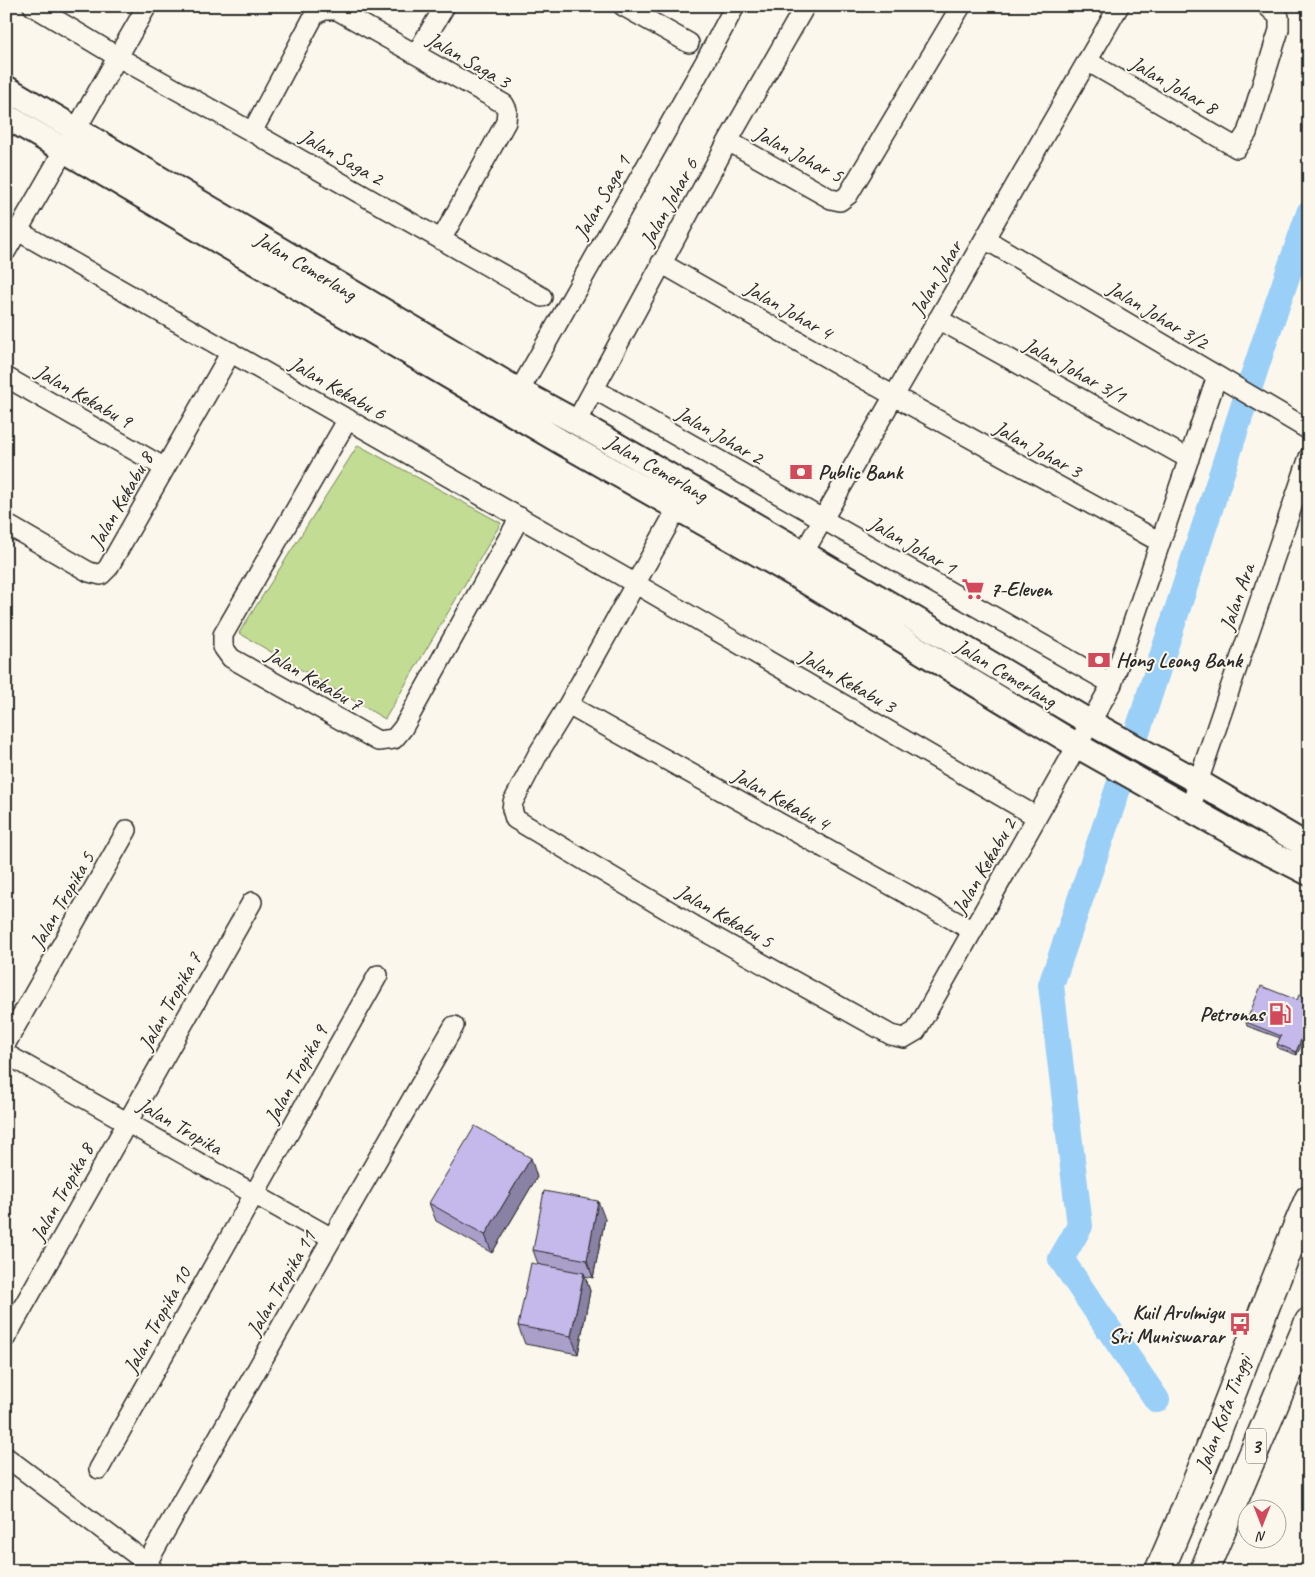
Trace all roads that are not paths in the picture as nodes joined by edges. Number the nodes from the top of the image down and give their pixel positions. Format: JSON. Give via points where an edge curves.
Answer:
{"nodes":[{"id":1,"x":33,"y":6,"type":"edge"},
{"id":2,"x":147,"y":6,"type":"edge"},
{"id":3,"x":445,"y":6,"type":"edge"},
{"id":4,"x":624,"y":6,"type":"edge"},
{"id":5,"x":735,"y":6,"type":"edge"},
{"id":6,"x":805,"y":6,"type":"edge"},
{"id":7,"x":961,"y":6,"type":"edge"},
{"id":8,"x":1119,"y":6,"type":"edge"},
{"id":9,"x":1267,"y":6,"type":"edge"},
{"id":10,"x":689,"y":43,"type":"dead end"},
{"id":11,"x":416,"y":54,"type":"junction"},
{"id":12,"x":118,"y":57,"type":"junction"},
{"id":13,"x":1087,"y":61,"type":"junction"},
{"id":14,"x":6,"y":88,"type":"edge"},
{"id":15,"x":6,"y":116,"type":"edge"},
{"id":16,"x":252,"y":132,"type":"junction"},
{"id":17,"x":71,"y":140,"type":"junction"},
{"id":18,"x":728,"y":141,"type":"junction"},
{"id":19,"x":18,"y":230,"type":"junction"},
{"id":20,"x":984,"y":239,"type":"junction"},
{"id":21,"x":441,"y":240,"type":"junction"},
{"id":22,"x":6,"y":251,"type":"edge"},
{"id":23,"x":661,"y":263,"type":"junction"},
{"id":24,"x":542,"y":297,"type":"dead end"},
{"id":25,"x":938,"y":319,"type":"junction"},
{"id":26,"x":231,"y":352,"type":"junction"},
{"id":27,"x":6,"y":377,"type":"edge"},
{"id":28,"x":1224,"y":380,"type":"junction"},
{"id":29,"x":594,"y":389,"type":"junction"},
{"id":30,"x":894,"y":396,"type":"junction"},
{"id":31,"x":513,"y":401,"type":"junction"},
{"id":32,"x":348,"y":419,"type":"junction"},
{"id":33,"x":576,"y":422,"type":"junction"},
{"id":34,"x":1304,"y":428,"type":"edge"},
{"id":35,"x":1309,"y":457,"type":"edge"},
{"id":36,"x":1189,"y":459,"type":"junction"},
{"id":37,"x":165,"y":468,"type":"junction"},
{"id":38,"x":677,"y":509,"type":"junction"},
{"id":39,"x":520,"y":517,"type":"junction"},
{"id":40,"x":823,"y":519,"type":"junction"},
{"id":41,"x":6,"y":524,"type":"edge"},
{"id":42,"x":1160,"y":542,"type":"junction"},
{"id":43,"x":798,"y":563,"type":"junction"},
{"id":44,"x":636,"y":584,"type":"junction"},
{"id":45,"x":1112,"y":684,"type":"junction"},
{"id":46,"x":568,"y":706,"type":"junction"},
{"id":47,"x":1097,"y":726,"type":"junction"},
{"id":48,"x":1085,"y":749,"type":"junction"},
{"id":49,"x":1193,"y":779,"type":"junction"},
{"id":50,"x":1183,"y":805,"type":"junction"},
{"id":51,"x":1037,"y":817,"type":"junction"},
{"id":52,"x":127,"y":830,"type":"dead end"},
{"id":53,"x":1309,"y":847,"type":"edge"},
{"id":54,"x":1309,"y":873,"type":"edge"},
{"id":55,"x":252,"y":902,"type":"dead end"},
{"id":56,"x":973,"y":931,"type":"junction"},
{"id":57,"x":378,"y":975,"type":"dead end"},
{"id":58,"x":454,"y":1026,"type":"dead end"},
{"id":59,"x":916,"y":1031,"type":"joint"},
{"id":60,"x":6,"y":1043,"type":"edge"},
{"id":61,"x":6,"y":1054,"type":"edge"},
{"id":62,"x":128,"y":1122,"type":"junction"},
{"id":63,"x":254,"y":1194,"type":"junction"},
{"id":64,"x":1309,"y":1199,"type":"edge"},
{"id":65,"x":332,"y":1238,"type":"junction"},
{"id":66,"x":1309,"y":1322,"type":"edge"},
{"id":67,"x":6,"y":1337,"type":"edge"},
{"id":68,"x":6,"y":1457,"type":"edge"},
{"id":69,"x":99,"y":1469,"type":"dead end"},
{"id":70,"x":151,"y":1567,"type":"edge"},
{"id":71,"x":1159,"y":1571,"type":"edge"},
{"id":72,"x":1204,"y":1571,"type":"edge"}],
"edges":[{"from":1,"to":12,"type":"street","name":"Jalan Saga 2"},
{"from":2,"to":12,"type":"street"},
{"from":3,"to":11,"type":"street"},
{"from":4,"to":10,"type":"street"},
{"from":5,"to":31,"type":"street","name":"Jalan Saga 1"},
{"from":6,"to":18,"type":"street","name":"Jalan Johar 6"},
{"from":7,"to":18,"type":"street","name":"Jalan Johar 5","via":[[848,195],[840,201]]},
{"from":8,"to":13,"type":"street","name":"Jalan Johar"},
{"from":9,"to":13,"type":"street","name":"Jalan Johar 8","via":[[1279,17],[1278,30],[1248,134],[1238,148]]},
{"from":11,"to":16,"type":"street","name":"Jalan Saga 3","via":[[337,10],[315,14]]},
{"from":11,"to":21,"type":"street","name":"Jalan Saga 3","via":[[504,104],[507,110],[506,122]]},
{"from":12,"to":16,"type":"street","name":"Jalan Saga 2"},
{"from":12,"to":17,"type":"street"},
{"from":13,"to":20,"type":"street","name":"Jalan Johar"},
{"from":14,"to":17,"type":"main road","name":"Jalan Cemerlang"},
{"from":15,"to":17,"type":"main road","name":"Jalan Cemerlang"},
{"from":16,"to":21,"type":"street","name":"Jalan Saga 2"},
{"from":17,"to":19,"type":"street"},
{"from":17,"to":31,"type":"main road","name":"Jalan Cemerlang"},
{"from":18,"to":23,"type":"street","name":"Jalan Johar 6"},
{"from":19,"to":22,"type":"street"},
{"from":19,"to":26,"type":"street","name":"Jalan Kekabu 6"},
{"from":20,"to":25,"type":"street","name":"Jalan Johar"},
{"from":20,"to":28,"type":"street","name":"Jalan Johar 3/2"},
{"from":21,"to":24,"type":"street","name":"Jalan Saga 2"},
{"from":23,"to":29,"type":"street","name":"Jalan Johar 6"},
{"from":23,"to":30,"type":"street","name":"Jalan Johar 4"},
{"from":25,"to":30,"type":"street","name":"Jalan Johar"},
{"from":25,"to":36,"type":"street","name":"Jalan Johar 3/1"},
{"from":26,"to":32,"type":"street","name":"Jalan Kekabu 6"},
{"from":26,"to":37,"type":"street","name":"Jalan Kekabu 8"},
{"from":27,"to":37,"type":"street","name":"Jalan Kekabu 9"},
{"from":28,"to":34,"type":"street","name":"Jalan Johar 3/2"},
{"from":28,"to":36,"type":"street"},
{"from":29,"to":33,"type":"street","name":"Jalan Johar 6"},
{"from":29,"to":40,"type":"street","name":"Jalan Johar 2"},
{"from":30,"to":40,"type":"street","name":"Jalan Johar"},
{"from":30,"to":42,"type":"street","name":"Jalan Johar 3"},
{"from":31,"to":33,"type":"main road","name":"Jalan Cemerlang"},
{"from":31,"to":38,"type":"main road","name":"Jalan Cemerlang"},
{"from":32,"to":39,"type":"street","name":"Jalan Kekabu 6"},
{"from":32,"to":39,"type":"street","name":"Jalan Kekabu 7","via":[[222,635],[223,648],[231,658],[294,694],[378,741],[394,739]]},
{"from":33,"to":43,"type":"main road","name":"Jalan Cemerlang"},
{"from":35,"to":49,"type":"street","name":"Jalan Ara"},
{"from":36,"to":42,"type":"street"},
{"from":37,"to":41,"type":"street","name":"Jalan Kekabu 8","via":[[101,575],[89,572]]},
{"from":38,"to":43,"type":"main road","name":"Jalan Cemerlang"},
{"from":38,"to":44,"type":"street"},
{"from":39,"to":44,"type":"street","name":"Jalan Kekabu 6"},
{"from":40,"to":43,"type":"street","name":"Jalan Johar"},
{"from":40,"to":45,"type":"street","name":"Jalan Johar 1"},
{"from":42,"to":45,"type":"street"},
{"from":43,"to":47,"type":"main road","name":"Jalan Cemerlang"},
{"from":43,"to":48,"type":"main road","name":"Jalan Cemerlang"},
{"from":44,"to":46,"type":"street"},
{"from":44,"to":51,"type":"street","name":"Jalan Kekabu 3"},
{"from":45,"to":47,"type":"street"},
{"from":46,"to":56,"type":"street","name":"Jalan Kekabu 4"},
{"from":46,"to":59,"type":"street","name":"Jalan Kekabu 5","via":[[513,802],[515,819],[694,925],[890,1035],[904,1038]]},
{"from":47,"to":48,"type":"street","name":"Jalan Kekabu 2"},
{"from":47,"to":49,"type":"main road","name":"Jalan Cemerlang"},
{"from":48,"to":50,"type":"main road","name":"Jalan Cemerlang"},
{"from":48,"to":51,"type":"street","name":"Jalan Kekabu 2"},
{"from":49,"to":50,"type":"street","name":"Jalan Ara"},
{"from":49,"to":53,"type":"main road","name":"Jalan Cemerlang"},
{"from":50,"to":54,"type":"main road","name":"Jalan Cemerlang"},
{"from":51,"to":56,"type":"street","name":"Jalan Kekabu 2"},
{"from":52,"to":60,"type":"street","name":"Jalan Tropika 5"},
{"from":55,"to":62,"type":"street","name":"Jalan Tropika 7"},
{"from":56,"to":59,"type":"street","name":"Jalan Kekabu 2"},
{"from":57,"to":63,"type":"street","name":"Jalan Tropika 9"},
{"from":58,"to":65,"type":"street","name":"Jalan Tropika 11"},
{"from":61,"to":62,"type":"street","name":"Jalan Tropika"},
{"from":62,"to":63,"type":"street","name":"Jalan Tropika"},
{"from":62,"to":67,"type":"street","name":"Jalan Tropika 8"},
{"from":63,"to":65,"type":"street","name":"Jalan Tropika"},
{"from":63,"to":69,"type":"street","name":"Jalan Tropika 10"},
{"from":64,"to":71,"type":"highway","name":"Jalan Kota Tinggi","number":"3"},
{"from":65,"to":70,"type":"street","name":"Jalan Tropika 11"},
{"from":66,"to":72,"type":"highway","name":"Jalan Kota Tinggi","number":"3"},
{"from":68,"to":70,"type":"street"}]}
